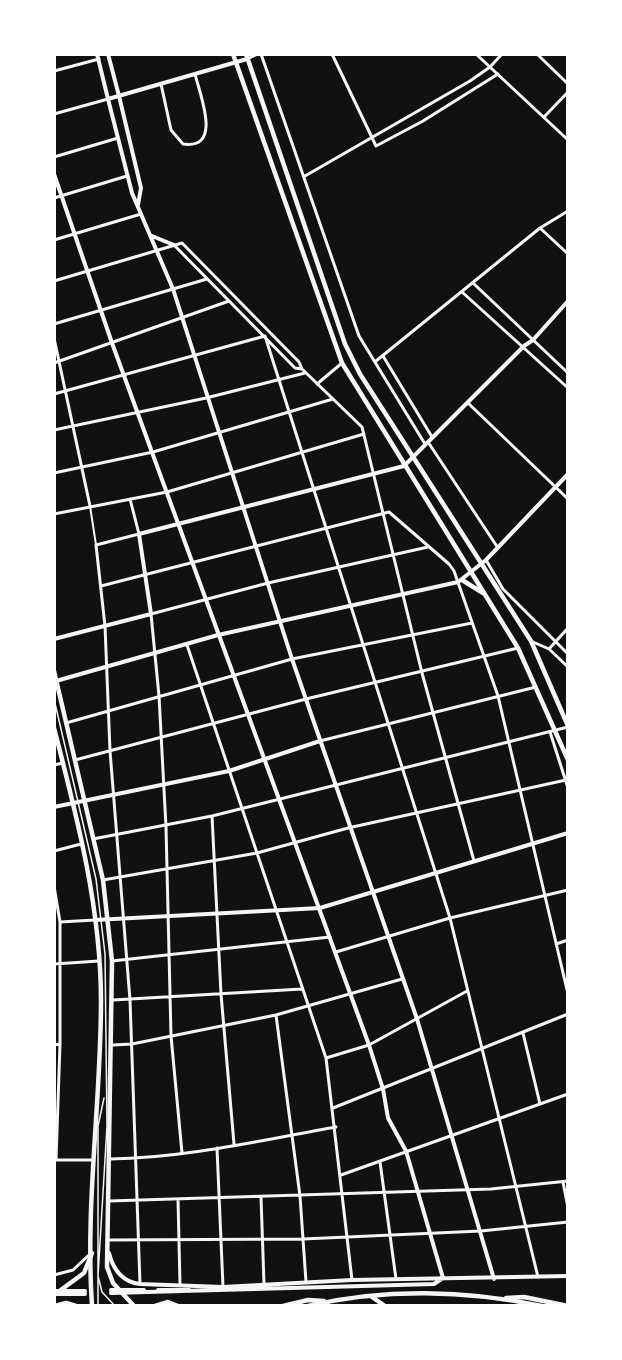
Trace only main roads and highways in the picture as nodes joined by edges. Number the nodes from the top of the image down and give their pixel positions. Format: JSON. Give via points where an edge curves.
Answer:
{"nodes":[{"id":1,"x":108,"y":54,"type":"edge"},
{"id":2,"x":233,"y":54,"type":"edge"},
{"id":3,"x":98,"y":56,"type":"edge"},
{"id":4,"x":247,"y":56,"type":"edge"},
{"id":5,"x":236,"y":62,"type":"junction"},
{"id":6,"x":119,"y":96,"type":"junction"},
{"id":7,"x":108,"y":99,"type":"junction"},
{"id":8,"x":54,"y":174,"type":"edge"},
{"id":9,"x":138,"y":206,"type":"junction"},
{"id":10,"x":151,"y":236,"type":"junction"},
{"id":11,"x":174,"y":245,"type":"road end"},
{"id":12,"x":568,"y":301,"type":"edge"},
{"id":13,"x":413,"y":457,"type":"junction"},
{"id":14,"x":404,"y":466,"type":"junction"},
{"id":15,"x":568,"y":474,"type":"edge"},
{"id":16,"x":244,"y":507,"type":"junction"},
{"id":17,"x":178,"y":524,"type":"junction"},
{"id":18,"x":481,"y":565,"type":"junction"},
{"id":19,"x":471,"y":573,"type":"junction"},
{"id":20,"x":460,"y":581,"type":"junction"},
{"id":21,"x":486,"y":595,"type":"junction"},
{"id":22,"x":280,"y":620,"type":"junction"},
{"id":23,"x":219,"y":635,"type":"junction"},
{"id":24,"x":54,"y":639,"type":"edge"},
{"id":25,"x":54,"y":671,"type":"edge"},
{"id":26,"x":56,"y":681,"type":"junction"},
{"id":27,"x":568,"y":726,"type":"edge"},
{"id":28,"x":54,"y":728,"type":"edge"},
{"id":29,"x":320,"y":741,"type":"junction"},
{"id":30,"x":264,"y":758,"type":"junction"},
{"id":31,"x":568,"y":760,"type":"edge"},
{"id":32,"x":79,"y":802,"type":"junction"},
{"id":33,"x":54,"y":807,"type":"edge"},
{"id":34,"x":568,"y":833,"type":"edge"},
{"id":35,"x":371,"y":892,"type":"junction"},
{"id":36,"x":320,"y":908,"type":"junction"},
{"id":37,"x":104,"y":919,"type":"junction"},
{"id":38,"x":95,"y":920,"type":"junction"},
{"id":39,"x":107,"y":1243,"type":"junction"},
{"id":40,"x":92,"y":1253,"type":"junction"},
{"id":41,"x":568,"y":1276,"type":"edge"},
{"id":42,"x":443,"y":1278,"type":"junction"},
{"id":43,"x":494,"y":1279,"type":"junction"},
{"id":44,"x":222,"y":1289,"type":"junction"},
{"id":45,"x":112,"y":1290,"type":"junction"},
{"id":46,"x":85,"y":1292,"type":"dead end"},
{"id":47,"x":54,"y":1293,"type":"edge"},
{"id":48,"x":371,"y":1296,"type":"junction"},
{"id":49,"x":505,"y":1299,"type":"junction"},
{"id":50,"x":329,"y":1301,"type":"junction"},
{"id":51,"x":55,"y":1306,"type":"edge"},
{"id":52,"x":76,"y":1306,"type":"edge"},
{"id":53,"x":92,"y":1306,"type":"edge"},
{"id":54,"x":134,"y":1306,"type":"edge"},
{"id":55,"x":155,"y":1306,"type":"edge"},
{"id":56,"x":178,"y":1306,"type":"edge"},
{"id":57,"x":284,"y":1306,"type":"edge"},
{"id":58,"x":309,"y":1306,"type":"edge"},
{"id":59,"x":385,"y":1306,"type":"edge"},
{"id":60,"x":542,"y":1306,"type":"edge"},
{"id":61,"x":568,"y":1306,"type":"edge"}],
"edges":[{"from":1,"to":6,"type":"main road"},
{"from":2,"to":5,"type":"main road"},
{"from":3,"to":7,"type":"main road"},
{"from":4,"to":5,"type":"main road"},
{"from":4,"to":13,"type":"main road","via":[[345,344]]},
{"from":5,"to":6,"type":"main road"},
{"from":5,"to":14,"type":"main road","via":[[342,363]]},
{"from":6,"to":7,"type":"main road"},
{"from":6,"to":9,"type":"main road","via":[[141,188]]},
{"from":7,"to":9,"type":"main road"},
{"from":8,"to":17,"type":"main road"},
{"from":9,"to":10,"type":"main road"},
{"from":10,"to":11,"type":"main road"},
{"from":10,"to":16,"type":"main road","via":[[173,289]]},
{"from":12,"to":13,"type":"main road"},
{"from":13,"to":14,"type":"main road"},
{"from":13,"to":18,"type":"main road"},
{"from":14,"to":16,"type":"main road"},
{"from":14,"to":19,"type":"main road"},
{"from":15,"to":18,"type":"main road"},
{"from":16,"to":17,"type":"main road"},
{"from":16,"to":22,"type":"main road"},
{"from":17,"to":23,"type":"main road"},
{"from":17,"to":24,"type":"main road","via":[[139,534],[151,614]]},
{"from":18,"to":19,"type":"main road"},
{"from":18,"to":27,"type":"main road","via":[[531,641]]},
{"from":19,"to":20,"type":"main road"},
{"from":19,"to":21,"type":"main road"},
{"from":20,"to":21,"type":"main road"},
{"from":20,"to":22,"type":"main road"},
{"from":21,"to":31,"type":"main road","via":[[518,648]]},
{"from":22,"to":23,"type":"main road"},
{"from":22,"to":29,"type":"main road"},
{"from":23,"to":26,"type":"main road"},
{"from":23,"to":30,"type":"main road"},
{"from":25,"to":26,"type":"main road"},
{"from":26,"to":32,"type":"main road","via":[[75,760]]},
{"from":28,"to":32,"type":"main road"},
{"from":29,"to":30,"type":"main road"},
{"from":29,"to":35,"type":"main road"},
{"from":30,"to":32,"type":"main road","via":[[229,771]]},
{"from":30,"to":36,"type":"main road"},
{"from":32,"to":33,"type":"main road"},
{"from":32,"to":37,"type":"main road","via":[[103,880]]},
{"from":32,"to":38,"type":"main road"},
{"from":34,"to":35,"type":"main road"},
{"from":35,"to":36,"type":"main road"},
{"from":35,"to":43,"type":"main road","via":[[433,1069]]},
{"from":36,"to":37,"type":"main road"},
{"from":36,"to":42,"type":"main road","via":[[369,1045],[388,1118],[406,1151]]},
{"from":37,"to":38,"type":"main road"},
{"from":37,"to":39,"type":"main road","via":[[112,961],[113,1000]]},
{"from":38,"to":40,"type":"main road","via":[[101,1000]]},
{"from":39,"to":44,"type":"main road","via":[[111,1262],[130,1282]]},
{"from":39,"to":45,"type":"main road"},
{"from":40,"to":47,"type":"main road","via":[[86,1270]]},
{"from":40,"to":53,"type":"main road"},
{"from":41,"to":43,"type":"main road"},
{"from":42,"to":43,"type":"main road"},
{"from":42,"to":44,"type":"main road"},
{"from":42,"to":44,"type":"main road","via":[[434,1284]]},
{"from":44,"to":45,"type":"main road"},
{"from":45,"to":54,"type":"main road"},
{"from":46,"to":47,"type":"main road"},
{"from":48,"to":49,"type":"main road","via":[[452,1294]]},
{"from":48,"to":50,"type":"main road"},
{"from":48,"to":59,"type":"main road"},
{"from":49,"to":60,"type":"main road"},
{"from":49,"to":61,"type":"main road","via":[[524,1297]]},
{"from":50,"to":57,"type":"main road","via":[[308,1300]]},
{"from":50,"to":58,"type":"main road"},
{"from":51,"to":52,"type":"main road"},
{"from":55,"to":56,"type":"main road","via":[[168,1302]]}]}
